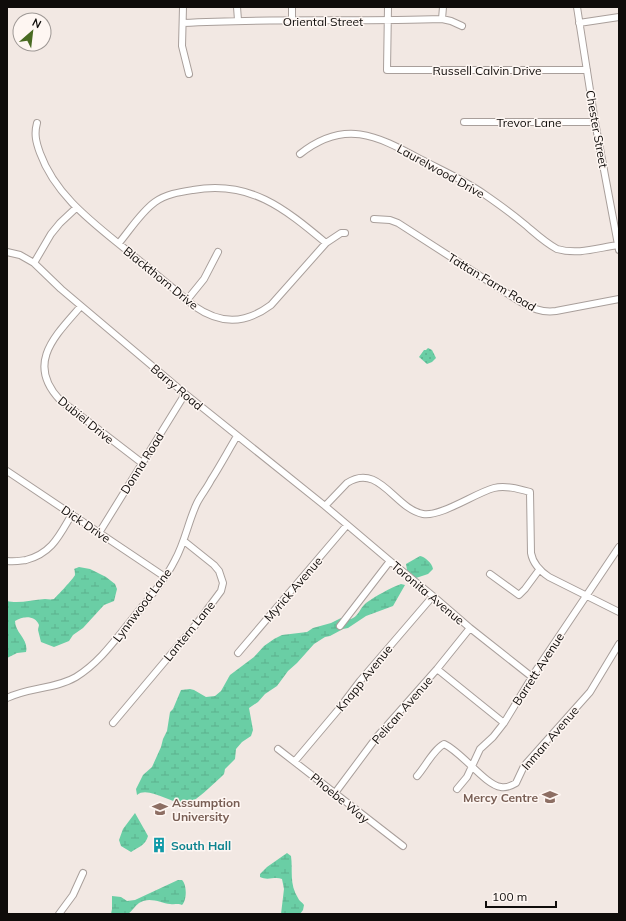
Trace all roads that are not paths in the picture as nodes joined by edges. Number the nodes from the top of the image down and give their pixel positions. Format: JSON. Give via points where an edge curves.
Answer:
{"nodes":[{"id":1,"x":182,"y":7,"type":"edge"},
{"id":2,"x":237,"y":7,"type":"edge"},
{"id":3,"x":292,"y":7,"type":"edge"},
{"id":4,"x":388,"y":7,"type":"edge"},
{"id":5,"x":443,"y":7,"type":"edge"},
{"id":6,"x":577,"y":7,"type":"edge"},
{"id":7,"x":619,"y":17,"type":"edge"},
{"id":8,"x":442,"y":19,"type":"junction"},
{"id":9,"x":238,"y":20,"type":"junction"},
{"id":10,"x":292,"y":21,"type":"junction"},
{"id":11,"x":388,"y":21,"type":"junction"},
{"id":12,"x":183,"y":23,"type":"junction"},
{"id":13,"x":579,"y":23,"type":"junction"},
{"id":14,"x":462,"y":26,"type":"dead end"},
{"id":15,"x":587,"y":70,"type":"junction"},
{"id":16,"x":189,"y":74,"type":"dead end"},
{"id":17,"x":464,"y":122,"type":"dead end"},
{"id":18,"x":595,"y":122,"type":"junction"},
{"id":19,"x":37,"y":123,"type":"dead end"},
{"id":20,"x":300,"y":154,"type":"dead end"},
{"id":21,"x":76,"y":208,"type":"junction"},
{"id":22,"x":374,"y":219,"type":"dead end"},
{"id":23,"x":345,"y":233,"type":"dead end"},
{"id":24,"x":119,"y":243,"type":"junction"},
{"id":25,"x":326,"y":243,"type":"junction"},
{"id":26,"x":618,"y":248,"type":"edge"},
{"id":27,"x":7,"y":252,"type":"edge"},
{"id":28,"x":218,"y":252,"type":"dead end"},
{"id":29,"x":34,"y":263,"type":"junction"},
{"id":30,"x":619,"y":299,"type":"edge"},
{"id":31,"x":187,"y":300,"type":"junction"},
{"id":32,"x":81,"y":306,"type":"junction"},
{"id":33,"x":185,"y":394,"type":"junction"},
{"id":34,"x":237,"y":436,"type":"junction"},
{"id":35,"x":142,"y":464,"type":"junction"},
{"id":36,"x":7,"y":470,"type":"edge"},
{"id":37,"x":325,"y":506,"type":"junction"},
{"id":38,"x":72,"y":514,"type":"junction"},
{"id":39,"x":347,"y":525,"type":"junction"},
{"id":40,"x":99,"y":533,"type":"junction"},
{"id":41,"x":184,"y":541,"type":"junction"},
{"id":42,"x":619,"y":547,"type":"edge"},
{"id":43,"x":7,"y":561,"type":"edge"},
{"id":44,"x":390,"y":561,"type":"junction"},
{"id":45,"x":539,"y":570,"type":"junction"},
{"id":46,"x":490,"y":574,"type":"dead end"},
{"id":47,"x":166,"y":577,"type":"junction"},
{"id":48,"x":433,"y":596,"type":"junction"},
{"id":49,"x":587,"y":596,"type":"junction"},
{"id":50,"x":619,"y":612,"type":"edge"},
{"id":51,"x":340,"y":626,"type":"dead end"},
{"id":52,"x":470,"y":628,"type":"junction"},
{"id":53,"x":619,"y":644,"type":"edge"},
{"id":54,"x":238,"y":653,"type":"dead end"},
{"id":55,"x":437,"y":669,"type":"junction"},
{"id":56,"x":532,"y":677,"type":"junction"},
{"id":57,"x":7,"y":698,"type":"edge"},
{"id":58,"x":113,"y":723,"type":"dead end"},
{"id":59,"x":504,"y":723,"type":"junction"},
{"id":60,"x":278,"y":749,"type":"dead end"},
{"id":61,"x":295,"y":761,"type":"junction"},
{"id":62,"x":472,"y":766,"type":"junction"},
{"id":63,"x":417,"y":776,"type":"dead end"},
{"id":64,"x":457,"y":789,"type":"dead end"},
{"id":65,"x":335,"y":793,"type":"junction"},
{"id":66,"x":403,"y":846,"type":"dead end"},
{"id":67,"x":84,"y":873,"type":"dead end"},
{"id":68,"x":59,"y":914,"type":"edge"}],
"edges":[{"from":1,"to":12,"type":"street"},
{"from":2,"to":9,"type":"street"},
{"from":3,"to":10,"type":"street"},
{"from":4,"to":11,"type":"street"},
{"from":5,"to":8,"type":"street"},
{"from":6,"to":13,"type":"street","name":"Chester Street"},
{"from":7,"to":13,"type":"street"},
{"from":8,"to":11,"type":"street","name":"Oriental Street"},
{"from":8,"to":14,"type":"street","name":"Oriental Street"},
{"from":9,"to":10,"type":"street","name":"Oriental Street"},
{"from":9,"to":12,"type":"street","name":"Oriental Street"},
{"from":10,"to":11,"type":"street","name":"Oriental Street"},
{"from":11,"to":15,"type":"street","name":"Russell Calvin Drive","via":[[387,70]]},
{"from":12,"to":16,"type":"street","via":[[182,46]]},
{"from":13,"to":15,"type":"street","name":"Chester Street"},
{"from":15,"to":18,"type":"street","name":"Chester Street"},
{"from":17,"to":18,"type":"street","name":"Trevor Lane"},
{"from":18,"to":26,"type":"street","name":"Chester Street"},
{"from":19,"to":21,"type":"street","name":"Blackthorn Drive","via":[[35,139],[43,161],[62,193]]},
{"from":20,"to":26,"type":"street","name":"Laurelwood Drive","via":[[310,146],[336,135],[354,134],[378,138],[469,184],[557,249],[581,252]]},
{"from":21,"to":24,"type":"street","name":"Blackthorn Drive"},
{"from":21,"to":29,"type":"street","via":[[51,234]]},
{"from":22,"to":30,"type":"street","name":"Tattan Farm Road","via":[[398,223],[519,301],[538,310],[556,311]]},
{"from":23,"to":25,"type":"street","name":"Blackthorn Drive"},
{"from":24,"to":25,"type":"street","via":[[154,203],[185,191],[218,187],[242,190],[267,200]]},
{"from":24,"to":31,"type":"street","name":"Blackthorn Drive"},
{"from":25,"to":31,"type":"street","name":"Blackthorn Drive","via":[[271,305],[258,314],[233,320],[217,318]]},
{"from":27,"to":29,"type":"street","name":"Barry Road","via":[[20,255]]},
{"from":28,"to":31,"type":"street","via":[[207,274]]},
{"from":29,"to":32,"type":"street","name":"Barry Road"},
{"from":32,"to":33,"type":"street","name":"Barry Road"},
{"from":32,"to":35,"type":"street","name":"Dubiel Drive","via":[[50,344],[45,364],[48,384],[60,400]]},
{"from":33,"to":34,"type":"street","name":"Barry Road"},
{"from":33,"to":35,"type":"street","name":"Donna Road"},
{"from":34,"to":37,"type":"street","name":"Barry Road"},
{"from":34,"to":41,"type":"street","name":"Lynnwood Lane","via":[[197,502]]},
{"from":35,"to":40,"type":"street","name":"Donna Road"},
{"from":36,"to":38,"type":"street","name":"Dick Drive"},
{"from":37,"to":39,"type":"street","name":"Toronita Avenue"},
{"from":37,"to":45,"type":"street","via":[[344,485],[363,478],[381,484],[410,508],[423,514],[437,512],[494,488],[507,487],[530,492],[531,553]]},
{"from":38,"to":40,"type":"street","name":"Dick Drive"},
{"from":38,"to":43,"type":"street","via":[[54,544],[45,552],[20,561]]},
{"from":39,"to":44,"type":"street","name":"Toronita Avenue"},
{"from":39,"to":54,"type":"street","name":"Myrick Avenue"},
{"from":40,"to":47,"type":"street","name":"Dick Drive"},
{"from":41,"to":47,"type":"street","name":"Lynnwood Lane"},
{"from":41,"to":58,"type":"street","name":"Lantern Lane","via":[[219,571],[222,579],[221,590],[198,622]]},
{"from":42,"to":49,"type":"street","name":"Barrett Avenue"},
{"from":44,"to":48,"type":"street","name":"Toronita Avenue"},
{"from":44,"to":51,"type":"street"},
{"from":45,"to":46,"type":"street","via":[[519,595]]},
{"from":45,"to":49,"type":"street"},
{"from":47,"to":57,"type":"street","name":"Lynnwood Lane","via":[[110,648],[90,667],[67,681]]},
{"from":48,"to":52,"type":"street","name":"Toronita Avenue"},
{"from":48,"to":61,"type":"street","name":"Knapp Avenue"},
{"from":49,"to":50,"type":"street"},
{"from":49,"to":56,"type":"street","name":"Barrett Avenue"},
{"from":52,"to":55,"type":"street","name":"Pelican Avenue"},
{"from":52,"to":56,"type":"street","name":"Toronita Avenue"},
{"from":53,"to":62,"type":"street","name":"Inman Avenue","via":[[590,692],[524,766],[516,784],[498,786]]},
{"from":55,"to":59,"type":"street"},
{"from":55,"to":65,"type":"street","name":"Pelican Avenue","via":[[372,744]]},
{"from":56,"to":59,"type":"street","name":"Barrett Avenue"},
{"from":59,"to":62,"type":"street","name":"Barrett Avenue","via":[[480,749]]},
{"from":60,"to":61,"type":"street","name":"Phoebe Way"},
{"from":61,"to":65,"type":"street","name":"Phoebe Way"},
{"from":62,"to":63,"type":"street","name":"Inman Avenue","via":[[443,744]]},
{"from":62,"to":64,"type":"street","name":"Barrett Avenue"},
{"from":65,"to":66,"type":"street","name":"Phoebe Way"},
{"from":67,"to":68,"type":"street","via":[[73,895]]}]}
